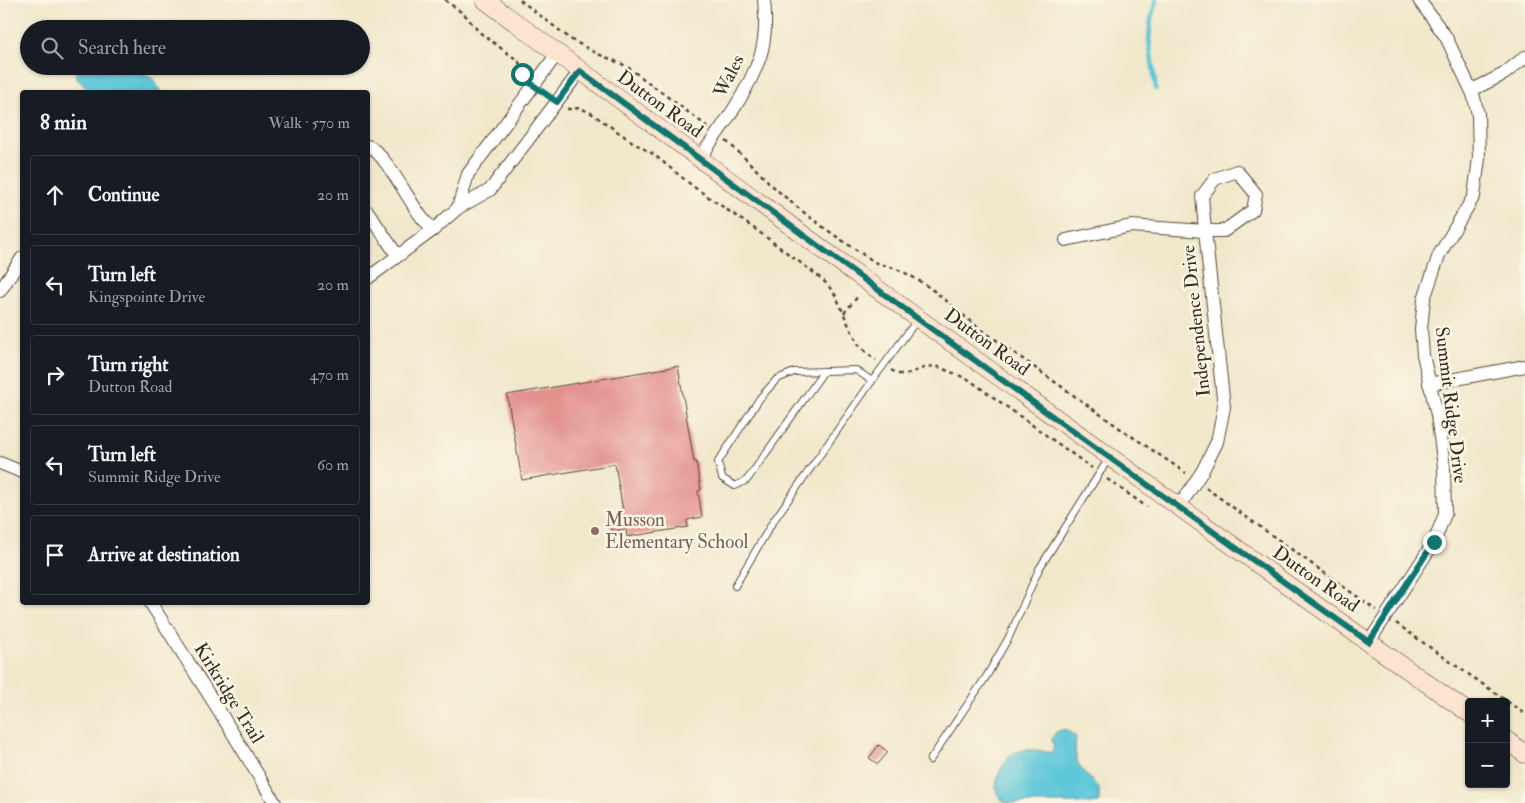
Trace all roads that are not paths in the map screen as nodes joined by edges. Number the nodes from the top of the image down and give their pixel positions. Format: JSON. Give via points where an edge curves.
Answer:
{"nodes":[{"id":1,"x":485,"y":0,"type":"edge"},
{"id":2,"x":764,"y":0,"type":"edge"},
{"id":3,"x":1419,"y":0,"type":"edge"},
{"id":4,"x":557,"y":54,"type":"junction"},
{"id":5,"x":1525,"y":57,"type":"edge"},
{"id":6,"x":580,"y":71,"type":"junction"},
{"id":7,"x":1472,"y":90,"type":"junction"},
{"id":8,"x":370,"y":147,"type":"edge"},
{"id":9,"x":699,"y":159,"type":"junction"},
{"id":10,"x":458,"y":208,"type":"junction"},
{"id":11,"x":370,"y":215,"type":"edge"},
{"id":12,"x":433,"y":230,"type":"junction"},
{"id":13,"x":1205,"y":230,"type":"junction"},
{"id":14,"x":1066,"y":240,"type":"dead end"},
{"id":15,"x":397,"y":255,"type":"junction"},
{"id":16,"x":20,"y":261,"type":"edge"},
{"id":17,"x":370,"y":276,"type":"edge"},
{"id":18,"x":0,"y":291,"type":"edge"},
{"id":19,"x":918,"y":319,"type":"junction"},
{"id":20,"x":1525,"y":366,"type":"edge"},
{"id":21,"x":824,"y":371,"type":"junction"},
{"id":22,"x":872,"y":380,"type":"junction"},
{"id":23,"x":1429,"y":384,"type":"junction"},
{"id":24,"x":1110,"y":457,"type":"junction"},
{"id":25,"x":0,"y":463,"type":"edge"},
{"id":26,"x":20,"y":471,"type":"edge"},
{"id":27,"x":1179,"y":507,"type":"junction"},
{"id":28,"x":734,"y":586,"type":"dead end"},
{"id":29,"x":152,"y":605,"type":"edge"},
{"id":30,"x":1369,"y":642,"type":"junction"},
{"id":31,"x":1465,"y":710,"type":"edge"},
{"id":32,"x":1510,"y":743,"type":"edge"},
{"id":33,"x":1525,"y":754,"type":"edge"},
{"id":34,"x":930,"y":760,"type":"dead end"},
{"id":35,"x":275,"y":803,"type":"edge"}],
"edges":[{"from":1,"to":4,"type":"street","name":"Dutton Road"},
{"from":2,"to":9,"type":"street","name":"Wales","via":[[766,21],[760,56],[746,88]]},
{"from":3,"to":7,"type":"street","name":"Summit Ridge Drive","via":[[1446,37]]},
{"from":4,"to":6,"type":"street","name":"Dutton Road"},
{"from":4,"to":10,"type":"street","via":[[468,174]]},
{"from":5,"to":7,"type":"street","via":[[1504,74]]},
{"from":6,"to":9,"type":"street","name":"Dutton Road"},
{"from":6,"to":10,"type":"street","via":[[490,190]]},
{"from":7,"to":23,"type":"street","name":"Summit Ridge Drive","via":[[1478,114],[1478,175],[1474,196],[1439,255],[1424,299],[1421,329]]},
{"from":8,"to":12,"type":"street","via":[[384,160]]},
{"from":9,"to":19,"type":"street","name":"Dutton Road"},
{"from":10,"to":12,"type":"street"},
{"from":11,"to":15,"type":"street"},
{"from":12,"to":15,"type":"street"},
{"from":13,"to":13,"type":"street","via":[[1224,231],[1253,210],[1256,194],[1237,172],[1214,179],[1202,196]]},
{"from":13,"to":14,"type":"street","name":"Independence Drive","via":[[1131,226]]},
{"from":13,"to":27,"type":"street","name":"Independence Drive","via":[[1224,407],[1217,442]]},
{"from":15,"to":17,"type":"street"},
{"from":16,"to":18,"type":"street"},
{"from":19,"to":22,"type":"lane"},
{"from":19,"to":24,"type":"street","name":"Dutton Road"},
{"from":20,"to":23,"type":"street"},
{"from":21,"to":21,"type":"lane","via":[[794,372],[777,379],[760,398],[718,462],[722,478],[735,486],[747,480]]},
{"from":21,"to":22,"type":"lane","via":[[856,370]]},
{"from":22,"to":28,"type":"lane","via":[[772,523]]},
{"from":23,"to":30,"type":"street","name":"Summit Ridge Drive","via":[[1444,467],[1445,514],[1434,542]]},
{"from":24,"to":27,"type":"street","name":"Dutton Road"},
{"from":24,"to":34,"type":"lane","via":[[1039,569],[1009,637],[986,677]]},
{"from":25,"to":26,"type":"street"},
{"from":27,"to":30,"type":"street","name":"Dutton Road"},
{"from":29,"to":35,"type":"street","name":"Kirkridge Trail"},
{"from":30,"to":31,"type":"street","name":"Dutton Road"},
{"from":32,"to":33,"type":"street"}]}
